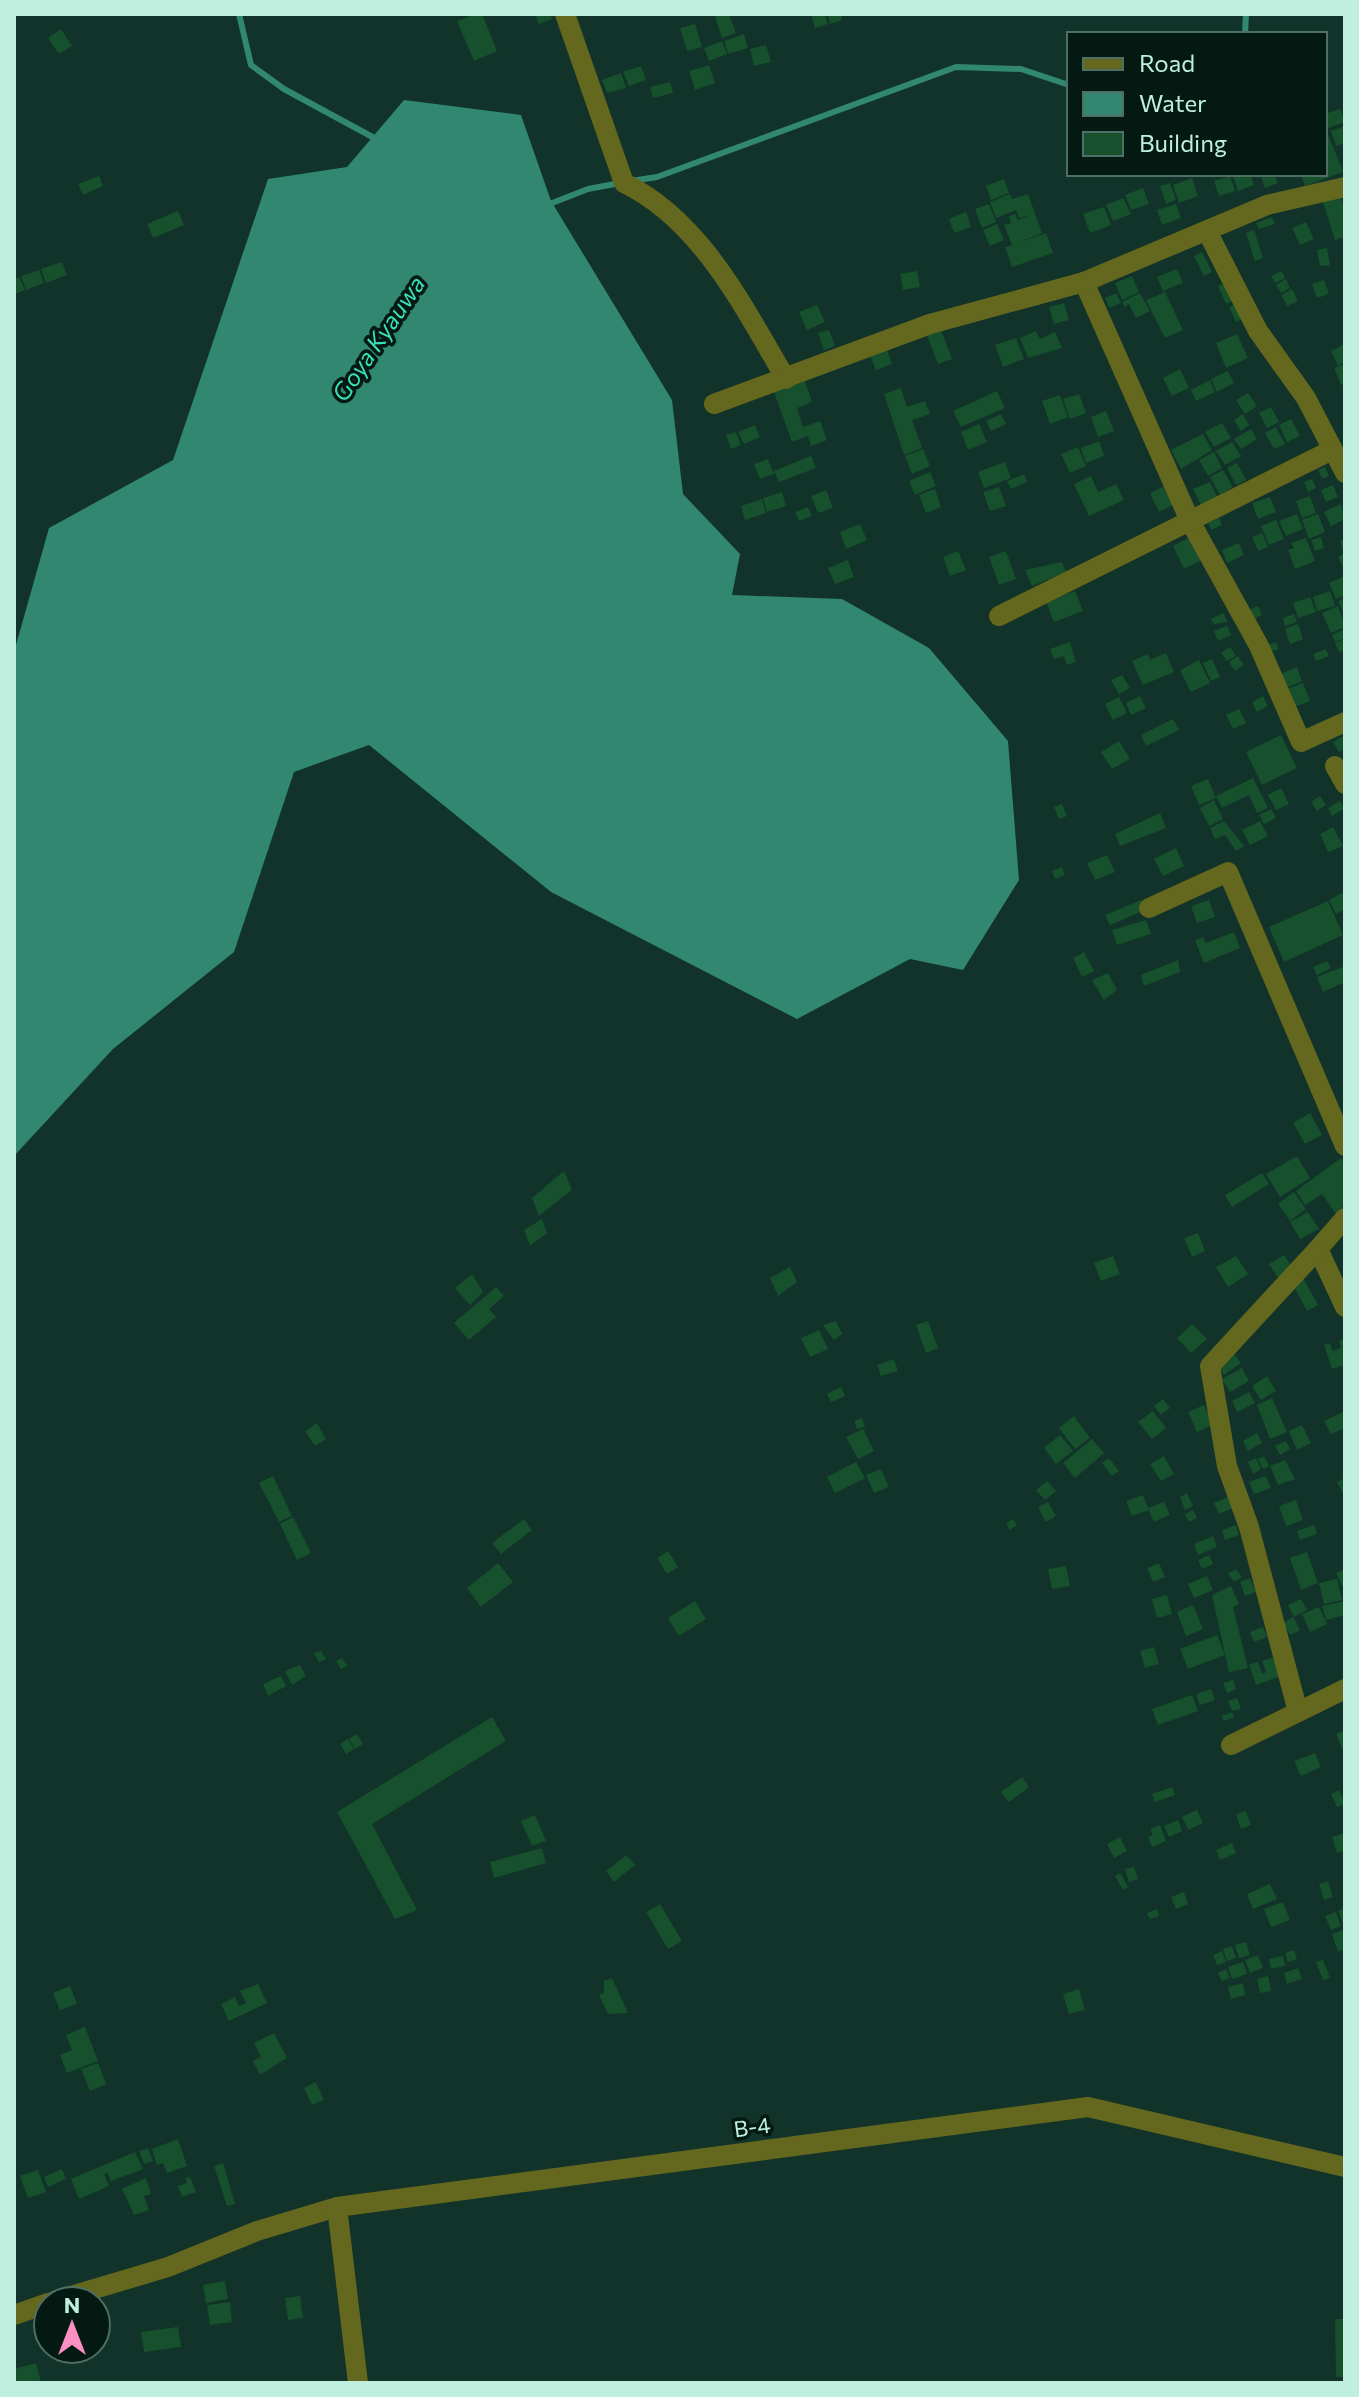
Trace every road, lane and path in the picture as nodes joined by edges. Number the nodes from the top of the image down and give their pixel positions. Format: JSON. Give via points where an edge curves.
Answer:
{"nodes":[{"id":1,"x":565,"y":14,"type":"edge"},
{"id":2,"x":1345,"y":187,"type":"edge"},
{"id":3,"x":1207,"y":231,"type":"junction"},
{"id":4,"x":1084,"y":282,"type":"junction"},
{"id":5,"x":786,"y":379,"type":"junction"},
{"id":6,"x":714,"y":404,"type":"dead end"},
{"id":7,"x":1332,"y":450,"type":"junction"},
{"id":8,"x":1345,"y":473,"type":"edge"},
{"id":9,"x":1190,"y":521,"type":"junction"},
{"id":10,"x":999,"y":616,"type":"dead end"},
{"id":11,"x":1345,"y":722,"type":"edge"},
{"id":12,"x":1149,"y":908,"type":"dead end"},
{"id":13,"x":1342,"y":1132,"type":"edge"},
{"id":14,"x":1345,"y":1218,"type":"edge"},
{"id":15,"x":1318,"y":1249,"type":"junction"},
{"id":16,"x":1345,"y":1307,"type":"edge"},
{"id":17,"x":1345,"y":1689,"type":"edge"},
{"id":18,"x":1298,"y":1712,"type":"junction"},
{"id":19,"x":1231,"y":1745,"type":"dead end"},
{"id":20,"x":1345,"y":2167,"type":"edge"},
{"id":21,"x":337,"y":2207,"type":"junction"},
{"id":22,"x":108,"y":2285,"type":"edge"},
{"id":23,"x":358,"y":2383,"type":"edge"}],
"edges":[{"from":1,"to":5,"type":"street","via":[[624,183],[653,197],[694,239]]},
{"from":2,"to":3,"type":"street","via":[[1267,205]]},
{"from":3,"to":4,"type":"street"},
{"from":3,"to":7,"type":"street","via":[[1258,331],[1306,398]]},
{"from":4,"to":5,"type":"street","via":[[930,324]]},
{"from":4,"to":9,"type":"street"},
{"from":5,"to":6,"type":"street"},
{"from":7,"to":8,"type":"street"},
{"from":7,"to":9,"type":"street"},
{"from":9,"to":10,"type":"street"},
{"from":9,"to":11,"type":"street","via":[[1259,646],[1301,742]]},
{"from":12,"to":13,"type":"street","via":[[1228,872]]},
{"from":14,"to":15,"type":"street"},
{"from":15,"to":16,"type":"street"},
{"from":15,"to":18,"type":"street","via":[[1210,1366],[1227,1466],[1249,1527]]},
{"from":17,"to":18,"type":"street"},
{"from":18,"to":19,"type":"street"},
{"from":20,"to":21,"type":"street","name":"B-4","via":[[1088,2107]]},
{"from":21,"to":22,"type":"street","name":"B-4"},
{"from":21,"to":23,"type":"street"}]}
